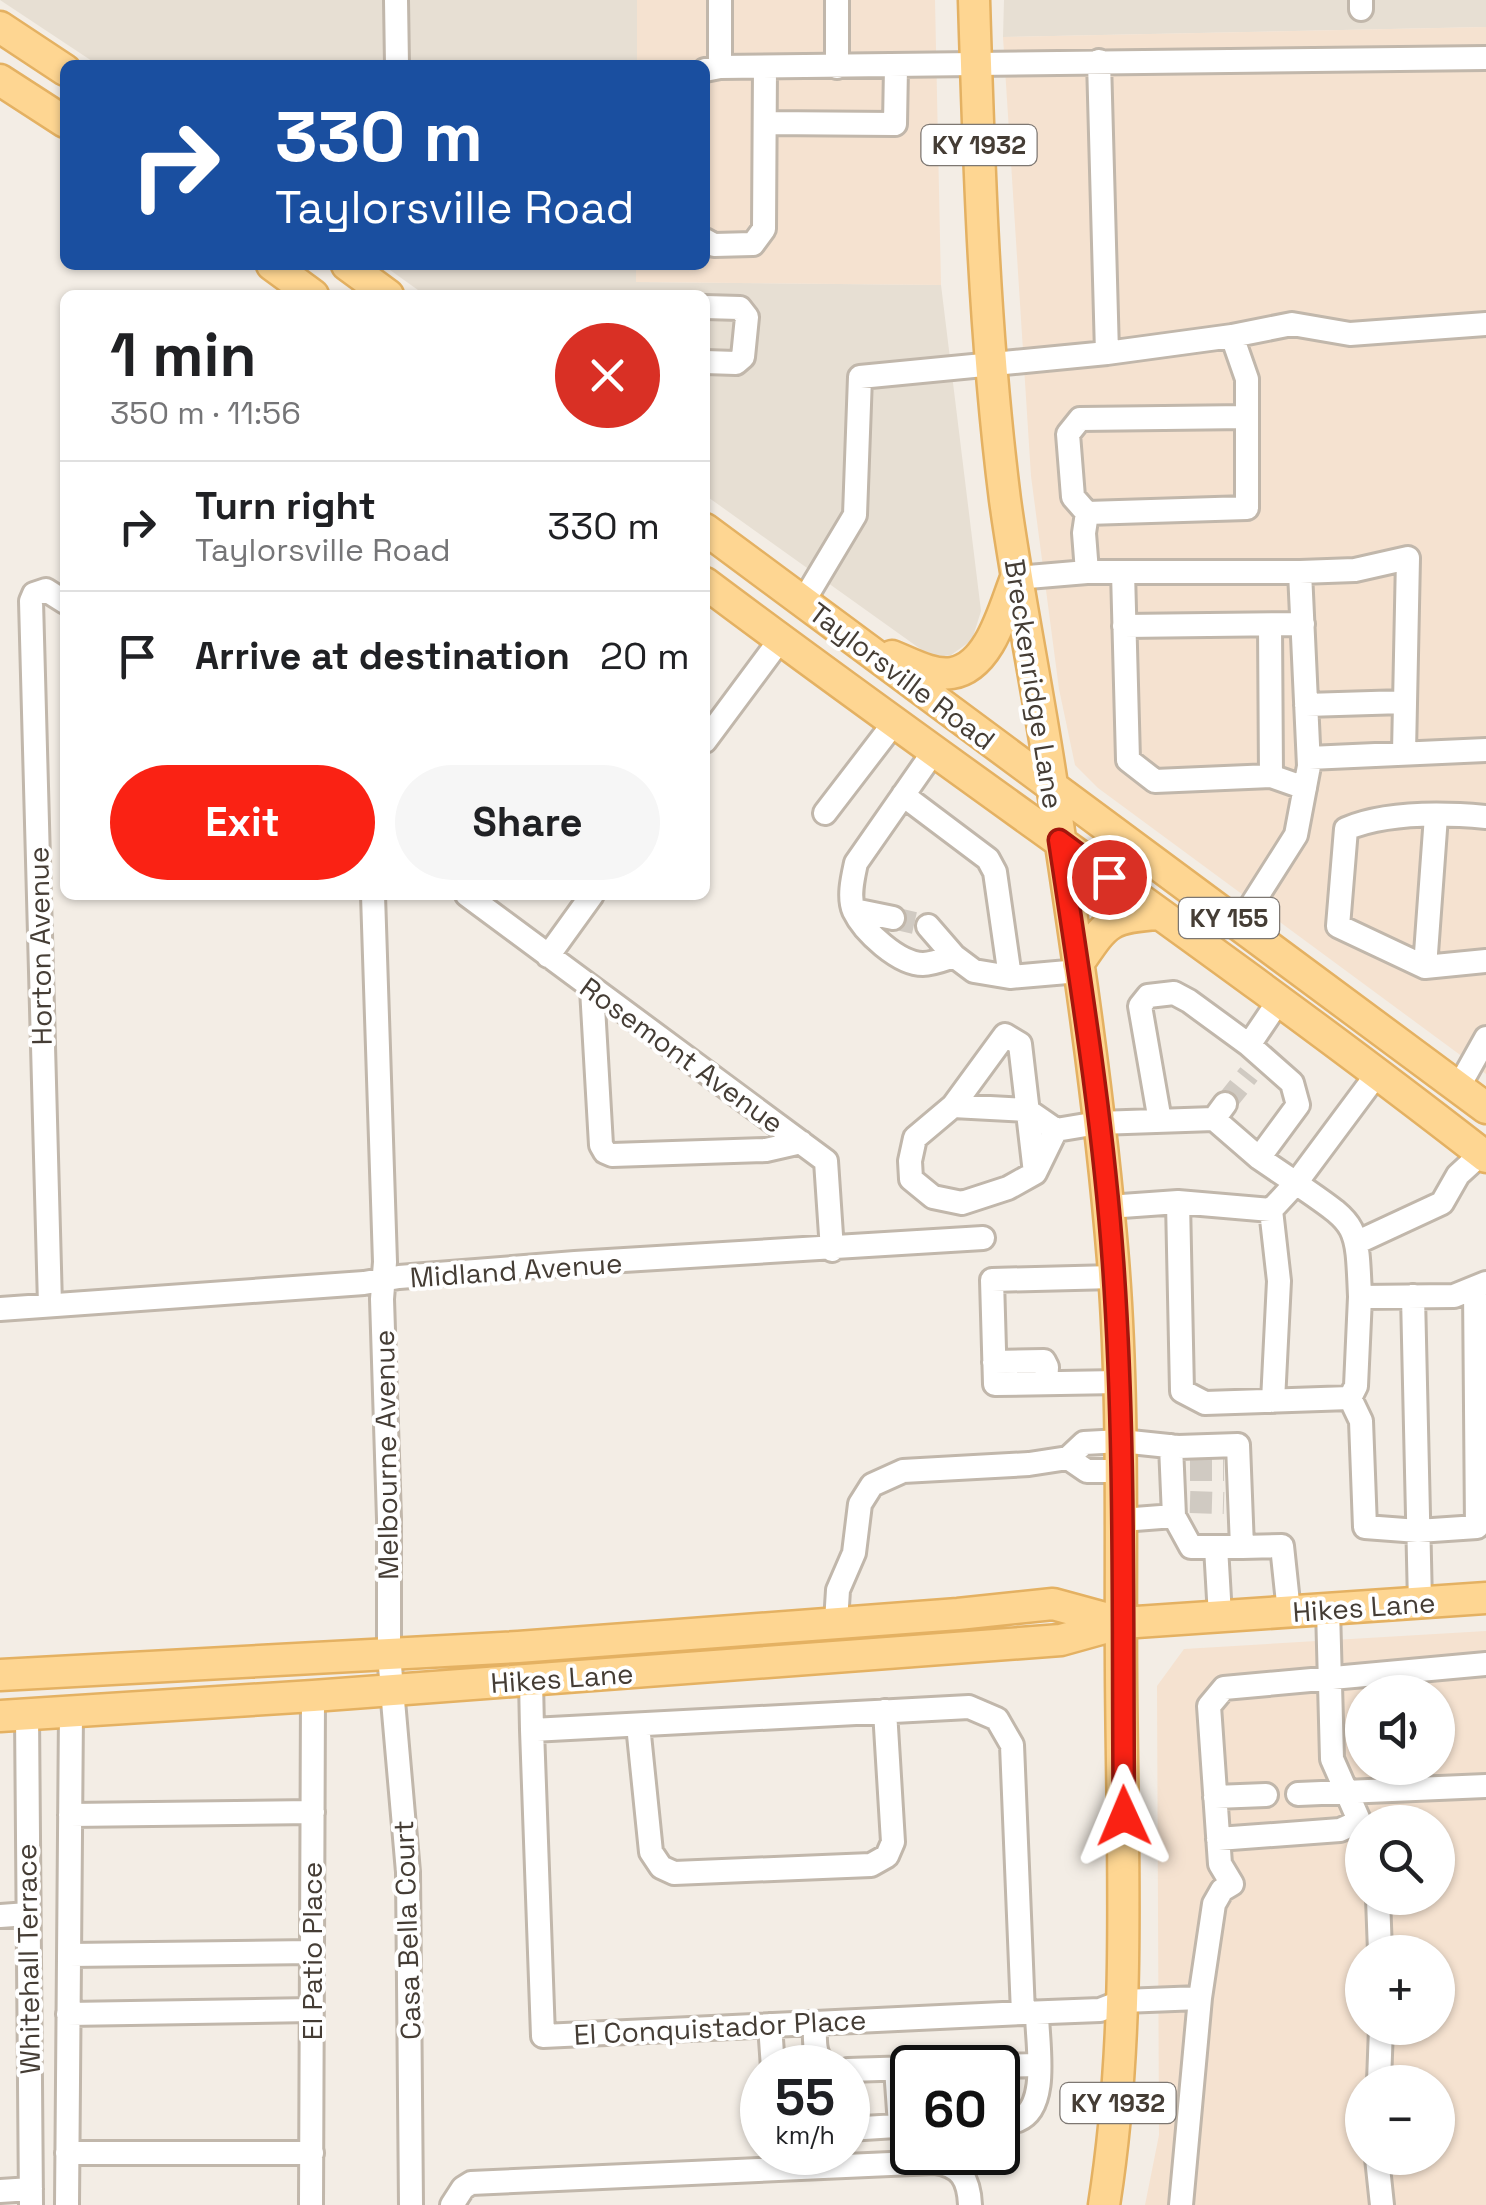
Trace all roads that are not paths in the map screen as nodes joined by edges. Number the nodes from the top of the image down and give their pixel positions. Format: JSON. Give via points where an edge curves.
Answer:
{"nodes":[{"id":1,"x":396,"y":0,"type":"edge"},
{"id":2,"x":720,"y":0,"type":"edge"},
{"id":3,"x":837,"y":0,"type":"edge"},
{"id":4,"x":974,"y":0,"type":"edge"},
{"id":5,"x":0,"y":27,"type":"edge"},
{"id":6,"x":1486,"y":58,"type":"edge"},
{"id":7,"x":397,"y":60,"type":"edge"},
{"id":8,"x":1099,"y":62,"type":"junction"},
{"id":9,"x":765,"y":66,"type":"junction"},
{"id":10,"x":896,"y":66,"type":"junction"},
{"id":11,"x":976,"y":66,"type":"junction"},
{"id":12,"x":60,"y":67,"type":"edge"},
{"id":13,"x":836,"y":67,"type":"junction"},
{"id":14,"x":713,"y":68,"type":"edge"},
{"id":15,"x":0,"y":80,"type":"edge"},
{"id":16,"x":60,"y":119,"type":"edge"},
{"id":17,"x":765,"y":123,"type":"junction"},
{"id":18,"x":710,"y":242,"type":"edge"},
{"id":19,"x":279,"y":270,"type":"edge"},
{"id":20,"x":354,"y":270,"type":"edge"},
{"id":21,"x":306,"y":290,"type":"edge"},
{"id":22,"x":381,"y":290,"type":"edge"},
{"id":23,"x":710,"y":307,"type":"edge"},
{"id":24,"x":1486,"y":324,"type":"edge"},
{"id":25,"x":1232,"y":336,"type":"junction"},
{"id":26,"x":1107,"y":353,"type":"junction"},
{"id":27,"x":710,"y":362,"type":"edge"},
{"id":28,"x":991,"y":363,"type":"junction"},
{"id":29,"x":1247,"y":417,"type":"junction"},
{"id":30,"x":1087,"y":513,"type":"junction"},
{"id":31,"x":710,"y":533,"type":"edge"},
{"id":32,"x":1087,"y":572,"type":"junction"},
{"id":33,"x":1123,"y":572,"type":"junction"},
{"id":34,"x":1300,"y":572,"type":"junction"},
{"id":35,"x":1016,"y":578,"type":"junction"},
{"id":36,"x":710,"y":587,"type":"edge"},
{"id":37,"x":60,"y":599,"type":"edge"},
{"id":38,"x":803,"y":602,"type":"junction"},
{"id":39,"x":1270,"y":624,"type":"junction"},
{"id":40,"x":1302,"y":624,"type":"junction"},
{"id":41,"x":1124,"y":626,"type":"junction"},
{"id":42,"x":780,"y":640,"type":"junction"},
{"id":43,"x":856,"y":642,"type":"junction"},
{"id":44,"x":1404,"y":702,"type":"junction"},
{"id":45,"x":1306,"y":706,"type":"junction"},
{"id":46,"x":894,"y":724,"type":"junction"},
{"id":47,"x":710,"y":734,"type":"edge"},
{"id":48,"x":934,"y":750,"type":"junction"},
{"id":49,"x":1486,"y":750,"type":"edge"},
{"id":50,"x":1404,"y":752,"type":"junction"},
{"id":51,"x":1309,"y":758,"type":"junction"},
{"id":52,"x":1271,"y":776,"type":"junction"},
{"id":53,"x":1305,"y":788,"type":"junction"},
{"id":54,"x":1053,"y":789,"type":"junction"},
{"id":55,"x":903,"y":795,"type":"junction"},
{"id":56,"x":825,"y":814,"type":"dead end"},
{"id":57,"x":1436,"y":816,"type":"junction"},
{"id":58,"x":1486,"y":817,"type":"edge"},
{"id":59,"x":1059,"y":840,"type":"junction"},
{"id":60,"x":373,"y":900,"type":"edge"},
{"id":61,"x":474,"y":900,"type":"edge"},
{"id":62,"x":588,"y":900,"type":"edge"},
{"id":63,"x":854,"y":910,"type":"junction"},
{"id":64,"x":1159,"y":914,"type":"junction"},
{"id":65,"x":893,"y":918,"type":"tunnel mouth"},
{"id":66,"x":928,"y":926,"type":"tunnel mouth"},
{"id":67,"x":1239,"y":926,"type":"junction"},
{"id":68,"x":548,"y":956,"type":"junction"},
{"id":69,"x":954,"y":956,"type":"junction"},
{"id":70,"x":1486,"y":961,"type":"edge"},
{"id":71,"x":1078,"y":967,"type":"junction"},
{"id":72,"x":1425,"y":967,"type":"junction"},
{"id":73,"x":1010,"y":977,"type":"junction"},
{"id":74,"x":592,"y":989,"type":"junction"},
{"id":75,"x":1278,"y":1002,"type":"junction"},
{"id":76,"x":1486,"y":1038,"type":"edge"},
{"id":77,"x":1253,"y":1059,"type":"junction"},
{"id":78,"x":1377,"y":1074,"type":"junction"},
{"id":79,"x":1458,"y":1088,"type":"junction"},
{"id":80,"x":953,"y":1106,"type":"junction"},
{"id":81,"x":1486,"y":1108,"type":"edge"},
{"id":82,"x":1027,"y":1110,"type":"junction"},
{"id":83,"x":1160,"y":1121,"type":"junction"},
{"id":84,"x":1098,"y":1122,"type":"junction"},
{"id":85,"x":1056,"y":1130,"type":"junction"},
{"id":86,"x":801,"y":1142,"type":"junction"},
{"id":87,"x":1484,"y":1155,"type":"edge"},
{"id":88,"x":1259,"y":1158,"type":"junction"},
{"id":89,"x":1035,"y":1173,"type":"junction"},
{"id":90,"x":1296,"y":1182,"type":"junction"},
{"id":91,"x":1178,"y":1202,"type":"junction"},
{"id":92,"x":1108,"y":1207,"type":"junction"},
{"id":93,"x":1271,"y":1210,"type":"junction"},
{"id":94,"x":984,"y":1238,"type":"dead end"},
{"id":95,"x":1358,"y":1242,"type":"junction"},
{"id":96,"x":832,"y":1250,"type":"junction"},
{"id":97,"x":1114,"y":1277,"type":"junction"},
{"id":98,"x":383,"y":1280,"type":"junction"},
{"id":99,"x":1480,"y":1286,"type":"edge"},
{"id":100,"x":1413,"y":1296,"type":"junction"},
{"id":101,"x":1360,"y":1297,"type":"junction"},
{"id":102,"x":50,"y":1305,"type":"junction"},
{"id":103,"x":0,"y":1309,"type":"edge"},
{"id":104,"x":1119,"y":1382,"type":"junction"},
{"id":105,"x":1350,"y":1398,"type":"junction"},
{"id":106,"x":1273,"y":1402,"type":"junction"},
{"id":107,"x":1170,"y":1446,"type":"junction"},
{"id":108,"x":1121,"y":1456,"type":"junction"},
{"id":109,"x":1179,"y":1506,"type":"junction"},
{"id":110,"x":1122,"y":1520,"type":"junction"},
{"id":111,"x":1418,"y":1530,"type":"junction"},
{"id":112,"x":1216,"y":1547,"type":"junction"},
{"id":113,"x":1242,"y":1547,"type":"junction"},
{"id":114,"x":1486,"y":1598,"type":"edge"},
{"id":115,"x":1420,"y":1602,"type":"junction"},
{"id":116,"x":1328,"y":1609,"type":"junction"},
{"id":117,"x":1289,"y":1612,"type":"junction"},
{"id":118,"x":1220,"y":1616,"type":"junction"},
{"id":119,"x":836,"y":1622,"type":"junction"},
{"id":120,"x":1122,"y":1623,"type":"junction"},
{"id":121,"x":389,"y":1655,"type":"junction"},
{"id":122,"x":1486,"y":1664,"type":"edge"},
{"id":123,"x":0,"y":1675,"type":"edge"},
{"id":124,"x":1330,"y":1676,"type":"junction"},
{"id":125,"x":531,"y":1680,"type":"junction"},
{"id":126,"x":393,"y":1690,"type":"junction"},
{"id":127,"x":313,"y":1696,"type":"junction"},
{"id":128,"x":71,"y":1711,"type":"junction"},
{"id":129,"x":886,"y":1711,"type":"junction"},
{"id":130,"x":14,"y":1715,"type":"edge"},
{"id":131,"x":638,"y":1724,"type":"junction"},
{"id":132,"x":532,"y":1730,"type":"junction"},
{"id":133,"x":1486,"y":1786,"type":"edge"},
{"id":134,"x":1347,"y":1793,"type":"junction"},
{"id":135,"x":1298,"y":1794,"type":"dead end"},
{"id":136,"x":1266,"y":1795,"type":"dead end"},
{"id":137,"x":1215,"y":1797,"type":"junction"},
{"id":138,"x":1352,"y":1805,"type":"edge"},
{"id":139,"x":312,"y":1812,"type":"junction"},
{"id":140,"x":70,"y":1815,"type":"junction"},
{"id":141,"x":1345,"y":1829,"type":"edge"},
{"id":142,"x":1218,"y":1839,"type":"junction"},
{"id":143,"x":28,"y":1914,"type":"junction"},
{"id":144,"x":0,"y":1916,"type":"edge"},
{"id":145,"x":312,"y":1952,"type":"junction"},
{"id":146,"x":69,"y":1954,"type":"junction"},
{"id":147,"x":1200,"y":1998,"type":"junction"},
{"id":148,"x":1123,"y":2001,"type":"junction"},
{"id":149,"x":312,"y":2010,"type":"junction"},
{"id":150,"x":1030,"y":2013,"type":"junction"},
{"id":151,"x":68,"y":2014,"type":"junction"},
{"id":152,"x":815,"y":2023,"type":"junction"},
{"id":153,"x":770,"y":2025,"type":"junction"},
{"id":154,"x":771,"y":2045,"type":"edge"},
{"id":155,"x":815,"y":2045,"type":"edge"},
{"id":156,"x":1038,"y":2064,"type":"junction"},
{"id":157,"x":1020,"y":2065,"type":"edge"},
{"id":158,"x":1020,"y":2119,"type":"edge"},
{"id":159,"x":67,"y":2153,"type":"junction"},
{"id":160,"x":312,"y":2153,"type":"junction"},
{"id":161,"x":1377,"y":2175,"type":"edge"},
{"id":162,"x":0,"y":2191,"type":"edge"},
{"id":163,"x":31,"y":2197,"type":"edge"},
{"id":164,"x":67,"y":2205,"type":"edge"},
{"id":165,"x":312,"y":2205,"type":"edge"},
{"id":166,"x":411,"y":2205,"type":"edge"},
{"id":167,"x":452,"y":2205,"type":"edge"},
{"id":168,"x":970,"y":2205,"type":"edge"},
{"id":169,"x":1104,"y":2205,"type":"edge"},
{"id":170,"x":1182,"y":2205,"type":"edge"},
{"id":171,"x":1382,"y":2205,"type":"edge"}],
"edges":[{"from":1,"to":7,"type":"street"},
{"from":2,"to":14,"type":"street"},
{"from":3,"to":13,"type":"street"},
{"from":4,"to":11,"type":"main road","name":"Breckenridge Lane","number":"KY 1932"},
{"from":5,"to":12,"type":"main road"},
{"from":6,"to":8,"type":"street"},
{"from":8,"to":11,"type":"street"},
{"from":8,"to":26,"type":"street"},
{"from":9,"to":13,"type":"street"},
{"from":9,"to":14,"type":"street"},
{"from":9,"to":17,"type":"street"},
{"from":10,"to":11,"type":"street"},
{"from":10,"to":13,"type":"street"},
{"from":10,"to":17,"type":"street","via":[[895,124]]},
{"from":11,"to":28,"type":"main road","name":"Breckenridge Lane","number":"KY 1932"},
{"from":15,"to":16,"type":"main road"},
{"from":17,"to":18,"type":"street","via":[[760,238],[753,244]]},
{"from":19,"to":21,"type":"main road"},
{"from":20,"to":22,"type":"main road"},
{"from":23,"to":27,"type":"street","via":[[740,308],[747,317],[742,356],[736,363]]},
{"from":24,"to":25,"type":"street","via":[[1350,334],[1292,324]]},
{"from":25,"to":26,"type":"street"},
{"from":25,"to":29,"type":"street","via":[[1247,379]]},
{"from":26,"to":28,"type":"street"},
{"from":28,"to":35,"type":"main road","name":"Breckenridge Lane","number":"KY 1932"},
{"from":28,"to":38,"type":"street","via":[[860,377],[854,515]]},
{"from":29,"to":30,"type":"street","via":[[1247,508]]},
{"from":29,"to":30,"type":"street","via":[[1080,419],[1068,434],[1073,497]]},
{"from":30,"to":32,"type":"street"},
{"from":31,"to":38,"type":"main road","name":"Taylorsville Road","number":"KY 155"},
{"from":32,"to":33,"type":"street"},
{"from":32,"to":35,"type":"street"},
{"from":33,"to":34,"type":"street"},
{"from":33,"to":41,"type":"street"},
{"from":34,"to":40,"type":"street"},
{"from":34,"to":44,"type":"street","via":[[1355,570],[1408,558]]},
{"from":35,"to":43,"type":"main road","via":[[988,646],[952,673]]},
{"from":35,"to":54,"type":"main road","name":"Breckenridge Lane","number":"KY 1932"},
{"from":36,"to":42,"type":"main road","name":"Taylorsville Road","number":"KY 155"},
{"from":37,"to":102,"type":"street","name":"Horton Avenue","via":[[46,590],[32,602]]},
{"from":38,"to":43,"type":"main road","name":"Taylorsville Road","number":"KY 155"},
{"from":39,"to":40,"type":"street"},
{"from":39,"to":41,"type":"street"},
{"from":39,"to":52,"type":"street"},
{"from":40,"to":45,"type":"street"},
{"from":41,"to":52,"type":"street","via":[[1128,760],[1155,780]]},
{"from":42,"to":46,"type":"main road","name":"Taylorsville Road","number":"KY 155"},
{"from":42,"to":47,"type":"street"},
{"from":43,"to":54,"type":"main road","name":"Taylorsville Road","number":"KY 155"},
{"from":44,"to":45,"type":"street"},
{"from":44,"to":50,"type":"street"},
{"from":45,"to":51,"type":"street"},
{"from":46,"to":48,"type":"main road","name":"Taylorsville Road","number":"KY 155"},
{"from":46,"to":56,"type":"street"},
{"from":48,"to":55,"type":"street"},
{"from":48,"to":59,"type":"main road","name":"Taylorsville Road","number":"KY 155"},
{"from":49,"to":50,"type":"street"},
{"from":50,"to":51,"type":"street"},
{"from":51,"to":53,"type":"street"},
{"from":52,"to":53,"type":"street"},
{"from":53,"to":67,"type":"street","via":[[1296,835]]},
{"from":54,"to":59,"type":"main road","name":"Breckenridge Lane","number":"KY 1932"},
{"from":54,"to":67,"type":"main road","name":"Taylorsville Road","number":"KY 155"},
{"from":55,"to":63,"type":"street","via":[[856,863]]},
{"from":55,"to":73,"type":"street","via":[[988,859]]},
{"from":57,"to":58,"type":"street"},
{"from":57,"to":72,"type":"street"},
{"from":57,"to":72,"type":"street","via":[[1366,821],[1346,829],[1338,926]]},
{"from":59,"to":64,"type":"main road","name":"Taylorsville Road","number":"KY 155"},
{"from":59,"to":71,"type":"main road","name":"Breckenridge Lane","number":"KY 1932"},
{"from":60,"to":98,"type":"street","name":"Melbourne Avenue"},
{"from":61,"to":68,"type":"street","name":"Rosemont Avenue"},
{"from":62,"to":68,"type":"street"},
{"from":63,"to":65,"type":"street"},
{"from":63,"to":69,"type":"street","via":[[900,960],[924,964]]},
{"from":64,"to":71,"type":"main road","via":[[1121,916],[1101,930]]},
{"from":64,"to":75,"type":"main road","name":"Taylorsville Road","number":"KY 155"},
{"from":66,"to":69,"type":"street"},
{"from":67,"to":79,"type":"main road","name":"Taylorsville Road","number":"KY 155"},
{"from":68,"to":74,"type":"street","name":"Rosemont Avenue"},
{"from":69,"to":73,"type":"street","via":[[974,971]]},
{"from":70,"to":72,"type":"street"},
{"from":71,"to":73,"type":"street"},
{"from":71,"to":84,"type":"main road","name":"Breckenridge Lane","number":"KY 1932"},
{"from":74,"to":86,"type":"street","name":"Rosemont Avenue"},
{"from":74,"to":86,"type":"street","via":[[605,1152],[766,1150]]},
{"from":75,"to":77,"type":"street"},
{"from":75,"to":78,"type":"main road","name":"Taylorsville Road","number":"KY 155"},
{"from":76,"to":79,"type":"street"},
{"from":77,"to":83,"type":"street","via":[[1189,1000],[1174,994],[1142,999]]},
{"from":77,"to":88,"type":"street","via":[[1292,1083],[1298,1105]]},
{"from":78,"to":87,"type":"main road","name":"Taylorsville Road","number":"KY 155"},
{"from":78,"to":90,"type":"street"},
{"from":79,"to":81,"type":"main road","name":"Taylorsville Road","number":"KY 155"},
{"from":80,"to":82,"type":"street"},
{"from":80,"to":82,"type":"street","via":[[1005,1035],[1020,1044]]},
{"from":80,"to":89,"type":"street","via":[[915,1138],[911,1180],[933,1197],[962,1202]]},
{"from":82,"to":85,"type":"street"},
{"from":82,"to":89,"type":"street"},
{"from":83,"to":84,"type":"street"},
{"from":83,"to":88,"type":"street","via":[[1219,1112]]},
{"from":84,"to":85,"type":"street"},
{"from":84,"to":92,"type":"main road","name":"Breckenridge Lane","number":"KY 1932"},
{"from":85,"to":89,"type":"street"},
{"from":86,"to":96,"type":"street","name":"Rosemont Avenue","via":[[826,1162]]},
{"from":87,"to":95,"type":"street","via":[[1458,1174],[1442,1203]]},
{"from":88,"to":90,"type":"street"},
{"from":90,"to":93,"type":"street"},
{"from":90,"to":95,"type":"street","via":[[1346,1218]]},
{"from":91,"to":92,"type":"street"},
{"from":91,"to":93,"type":"street"},
{"from":91,"to":106,"type":"street","via":[[1182,1392],[1205,1403]]},
{"from":92,"to":97,"type":"main road","name":"Breckenridge Lane","number":"KY 1932"},
{"from":93,"to":106,"type":"street","via":[[1279,1282]]},
{"from":94,"to":96,"type":"street","name":"Midland Avenue"},
{"from":95,"to":101,"type":"street"},
{"from":96,"to":98,"type":"street","name":"Midland Avenue"},
{"from":97,"to":104,"type":"main road","name":"Breckenridge Lane","number":"KY 1932"},
{"from":97,"to":104,"type":"street","via":[[992,1280],[995,1384]]},
{"from":98,"to":102,"type":"street","name":"Midland Avenue"},
{"from":98,"to":121,"type":"street","name":"Melbourne Avenue"},
{"from":99,"to":100,"type":"street","via":[[1454,1296]]},
{"from":99,"to":111,"type":"street","via":[[1477,1526]]},
{"from":100,"to":101,"type":"street"},
{"from":100,"to":111,"type":"street"},
{"from":101,"to":105,"type":"street"},
{"from":102,"to":103,"type":"street","name":"Midland Avenue"},
{"from":104,"to":108,"type":"main road","name":"Breckenridge Lane","number":"KY 1932"},
{"from":105,"to":106,"type":"street"},
{"from":105,"to":111,"type":"street","via":[[1361,1421],[1365,1526]]},
{"from":107,"to":108,"type":"street"},
{"from":107,"to":109,"type":"street","via":[[1181,1470]]},
{"from":107,"to":113,"type":"street","via":[[1238,1446],[1232,1503]]},
{"from":108,"to":110,"type":"main road","name":"Breckenridge Lane","number":"KY 1932"},
{"from":108,"to":119,"type":"street","via":[[1084,1444],[1068,1458],[903,1471],[872,1485],[860,1504]]},
{"from":109,"to":110,"type":"street"},
{"from":109,"to":112,"type":"street","via":[[1191,1547]]},
{"from":110,"to":120,"type":"main road","name":"Breckenridge Lane","number":"KY 1932"},
{"from":111,"to":115,"type":"street"},
{"from":112,"to":113,"type":"street"},
{"from":112,"to":118,"type":"street"},
{"from":113,"to":117,"type":"street","via":[[1282,1546]]},
{"from":114,"to":115,"type":"main road","name":"Hikes Lane"},
{"from":115,"to":116,"type":"main road","name":"Hikes Lane"},
{"from":116,"to":117,"type":"main road","name":"Hikes Lane"},
{"from":116,"to":124,"type":"street"},
{"from":117,"to":118,"type":"main road","name":"Hikes Lane"},
{"from":118,"to":120,"type":"main road","name":"Hikes Lane"},
{"from":119,"to":120,"type":"main road","name":"Hikes Lane","via":[[1054,1604]]},
{"from":119,"to":121,"type":"main road","name":"Hikes Lane"},
{"from":120,"to":125,"type":"main road","name":"Hikes Lane","via":[[1061,1640]]},
{"from":120,"to":148,"type":"main road","name":"Breckenridge Lane","number":"KY 1932"},
{"from":121,"to":123,"type":"main road","name":"Hikes Lane"},
{"from":121,"to":126,"type":"street","name":"Casa Bella Court"},
{"from":122,"to":124,"type":"street"},
{"from":124,"to":134,"type":"street","via":[[1332,1759]]},
{"from":124,"to":137,"type":"street","via":[[1224,1688],[1209,1706]]},
{"from":125,"to":126,"type":"main road","name":"Hikes Lane"},
{"from":125,"to":132,"type":"street","name":"El Conquistador Place"},
{"from":126,"to":127,"type":"main road","name":"Hikes Lane"},
{"from":126,"to":166,"type":"street","name":"Casa Bella Court","via":[[408,1872]]},
{"from":127,"to":128,"type":"main road","name":"Hikes Lane"},
{"from":127,"to":139,"type":"street","name":"El Patio Place"},
{"from":128,"to":130,"type":"main road","name":"Hikes Lane"},
{"from":128,"to":140,"type":"street"},
{"from":129,"to":131,"type":"street"},
{"from":129,"to":131,"type":"street","via":[[893,1842],[887,1856],[871,1864],[674,1874],[661,1867],[651,1852]]},
{"from":129,"to":150,"type":"street","via":[[969,1707],[996,1719],[1006,1732],[1014,1758]]},
{"from":130,"to":143,"type":"street","name":"Whitehall Terrace"},
{"from":131,"to":132,"type":"street"},
{"from":132,"to":153,"type":"street","name":"El Conquistador Place","via":[[542,2036]]},
{"from":133,"to":134,"type":"street"},
{"from":134,"to":135,"type":"street"},
{"from":134,"to":138,"type":"street"},
{"from":136,"to":137,"type":"street"},
{"from":137,"to":142,"type":"street"},
{"from":139,"to":140,"type":"street"},
{"from":139,"to":145,"type":"street","name":"El Patio Place"},
{"from":140,"to":146,"type":"street"},
{"from":141,"to":142,"type":"street"},
{"from":142,"to":147,"type":"street","via":[[1220,1864],[1232,1884],[1214,1904]]},
{"from":143,"to":144,"type":"street"},
{"from":143,"to":163,"type":"street","name":"Whitehall Terrace"},
{"from":145,"to":146,"type":"street"},
{"from":145,"to":149,"type":"street","name":"El Patio Place"},
{"from":146,"to":151,"type":"street"},
{"from":147,"to":148,"type":"street","name":"El Conquistador Place"},
{"from":147,"to":170,"type":"street"},
{"from":148,"to":150,"type":"street","name":"El Conquistador Place","via":[[1100,2010]]},
{"from":148,"to":169,"type":"main road","name":"Breckenridge Lane","number":"KY 1932"},
{"from":149,"to":151,"type":"street"},
{"from":149,"to":160,"type":"street","name":"El Patio Place"},
{"from":150,"to":152,"type":"street","name":"El Conquistador Place"},
{"from":150,"to":156,"type":"street"},
{"from":151,"to":159,"type":"street"},
{"from":152,"to":153,"type":"street","name":"El Conquistador Place"},
{"from":152,"to":155,"type":"street"},
{"from":153,"to":154,"type":"street"},
{"from":156,"to":157,"type":"street"},
{"from":156,"to":158,"type":"street","via":[[1039,2094]]},
{"from":159,"to":160,"type":"street"},
{"from":159,"to":164,"type":"street"},
{"from":160,"to":165,"type":"street","name":"El Patio Place"},
{"from":161,"to":171,"type":"street"},
{"from":162,"to":163,"type":"street"},
{"from":167,"to":168,"type":"street","via":[[471,2183],[934,2162],[964,2176]]}]}
